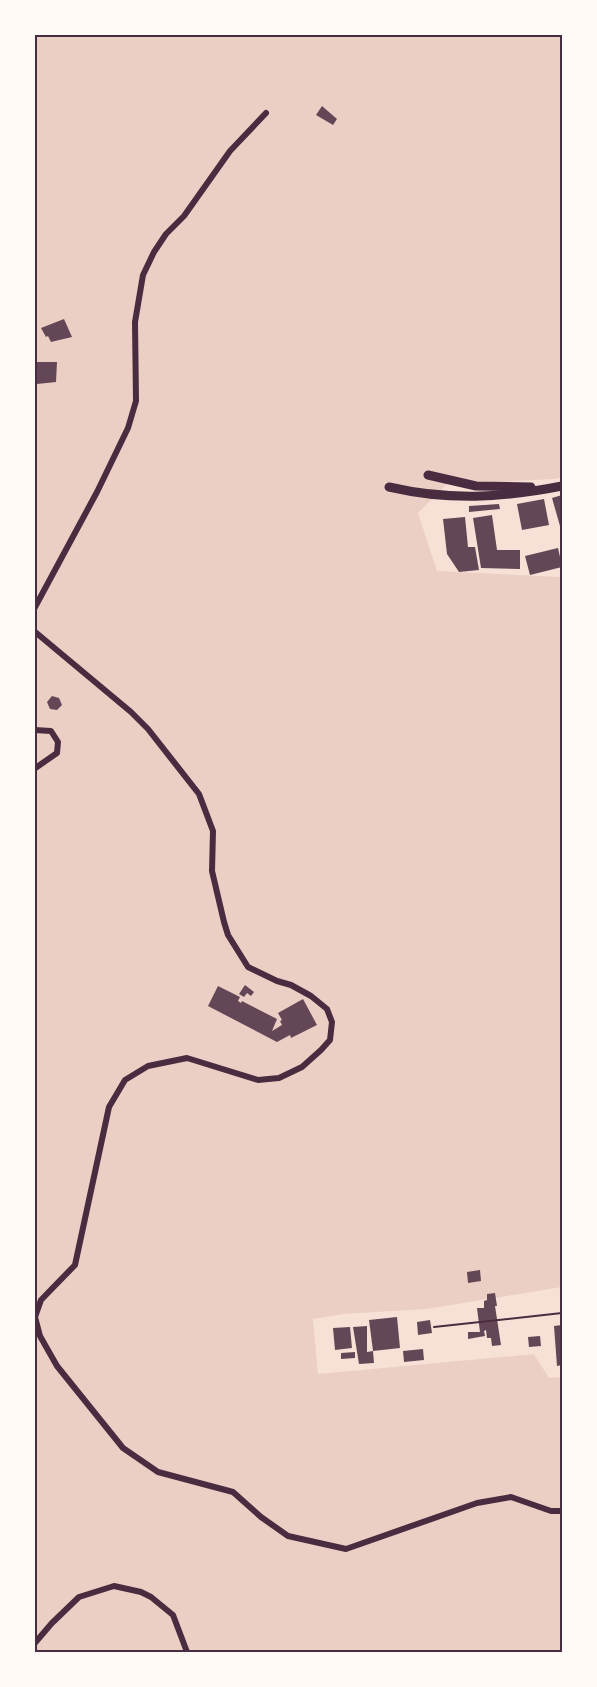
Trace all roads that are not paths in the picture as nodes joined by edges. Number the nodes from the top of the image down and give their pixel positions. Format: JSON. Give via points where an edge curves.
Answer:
{"nodes":[{"id":1,"x":266,"y":112,"type":"dead end"},
{"id":2,"x":428,"y":476,"type":"dead end"},
{"id":3,"x":389,"y":487,"type":"dead end"},
{"id":4,"x":559,"y":487,"type":"edge"},
{"id":5,"x":34,"y":609,"type":"edge"},
{"id":6,"x":34,"y":631,"type":"edge"},
{"id":7,"x":34,"y":730,"type":"edge"},
{"id":8,"x":34,"y":769,"type":"edge"},
{"id":9,"x":562,"y":1511,"type":"edge"},
{"id":10,"x":34,"y":1644,"type":"edge"},
{"id":11,"x":186,"y":1653,"type":"edge"}],
"edges":[{"from":1,"to":5,"type":"street","via":[[230,151],[154,252],[144,275],[135,322],[136,401],[128,428]]},
{"from":2,"to":4,"type":"main road","via":[[476,486]]},
{"from":3,"to":4,"type":"main road","via":[[461,498]]},
{"from":6,"to":9,"type":"street","via":[[142,723],[199,794],[213,831],[212,871],[224,922],[248,967],[311,996],[327,1009],[332,1022],[330,1040],[321,1050],[302,1067],[279,1078],[258,1080],[187,1058],[148,1066],[125,1080],[109,1107],[75,1265],[41,1300],[35,1317],[40,1336],[57,1366],[123,1448],[158,1472],[233,1492],[288,1536],[346,1549],[477,1503],[511,1497]]},
{"from":7,"to":8,"type":"street","via":[[51,731],[58,742],[57,753]]},
{"from":10,"to":11,"type":"street","via":[[79,1597],[114,1586],[141,1592],[173,1615]]}]}
